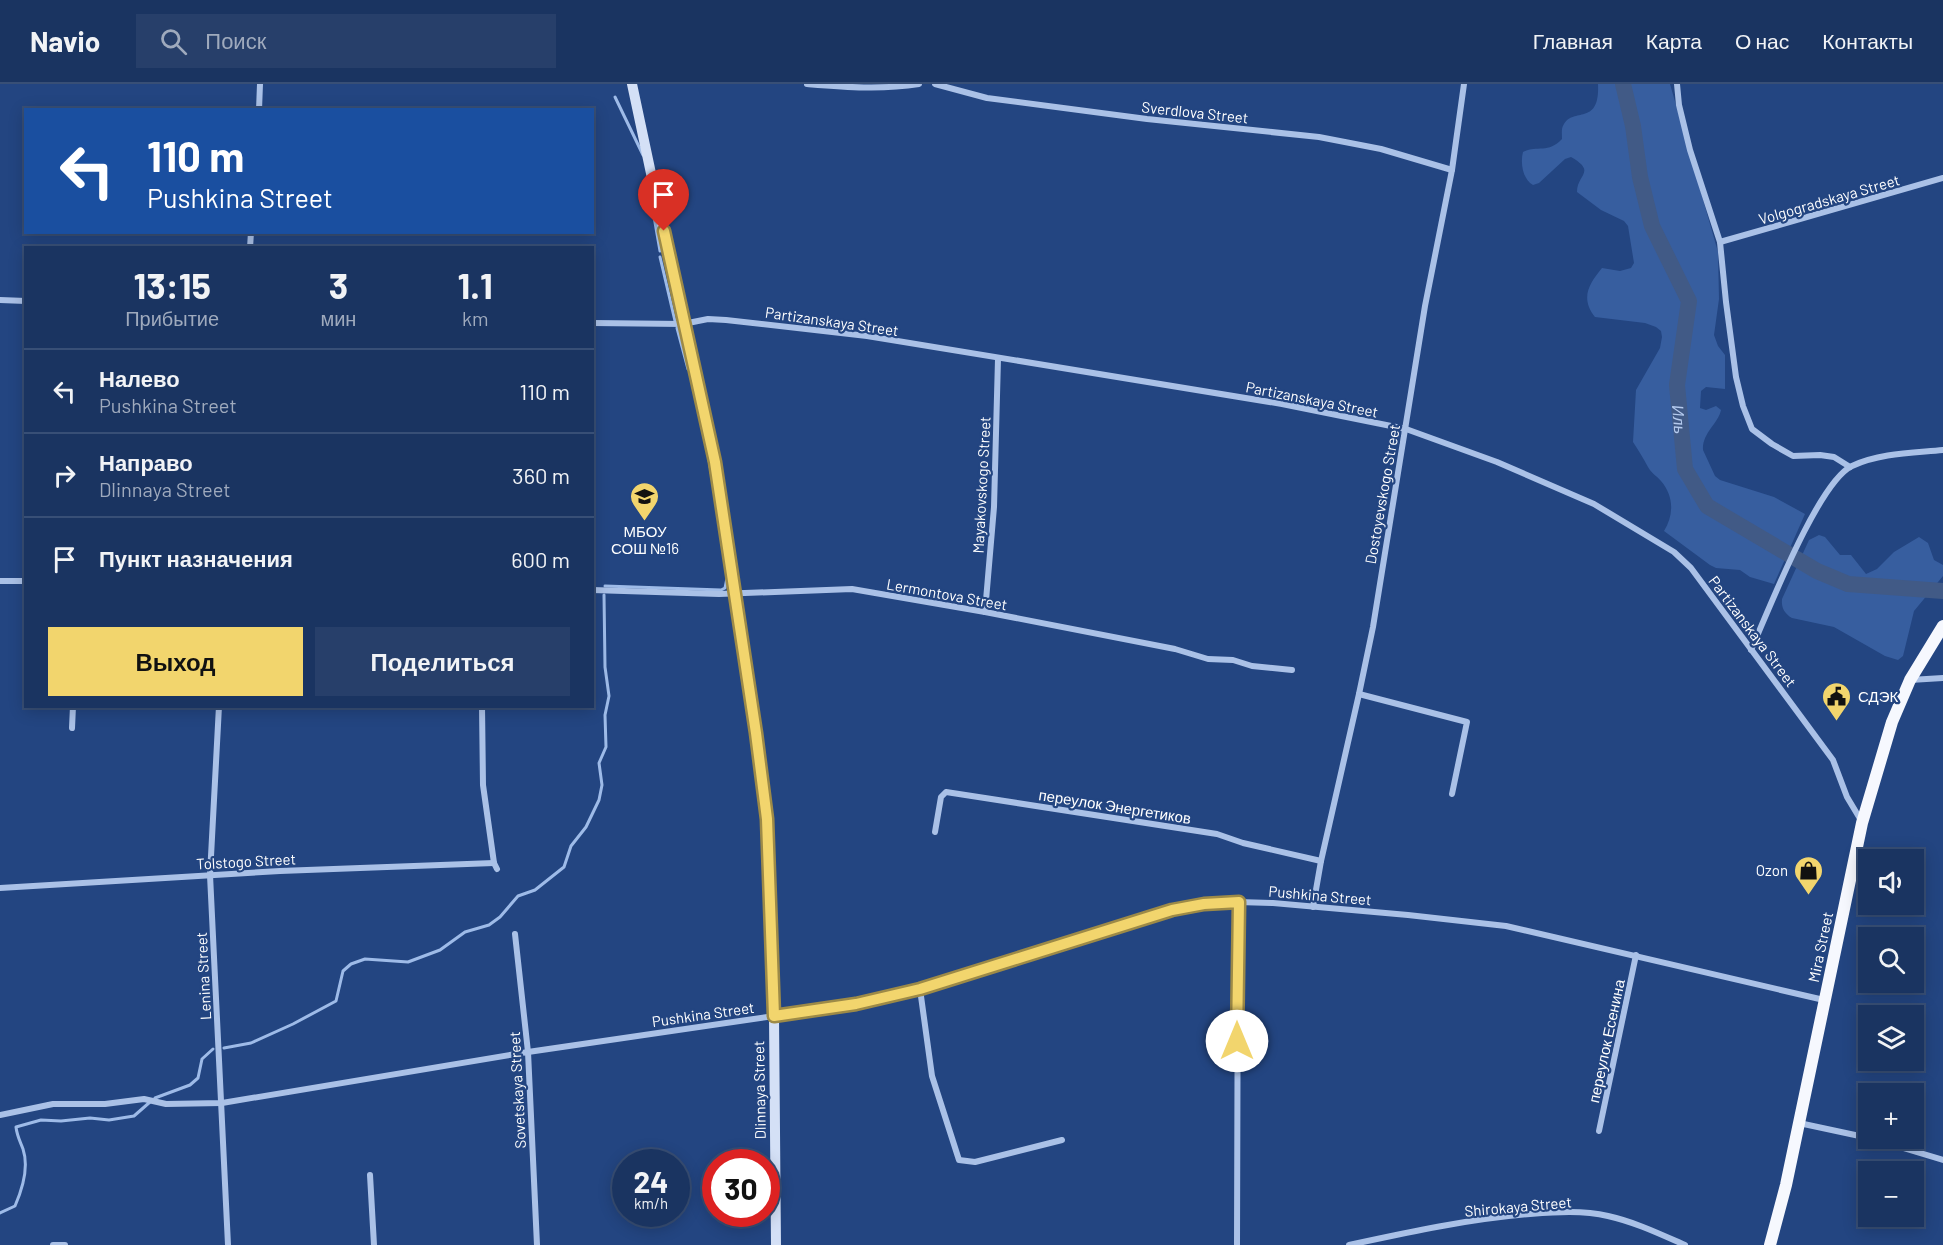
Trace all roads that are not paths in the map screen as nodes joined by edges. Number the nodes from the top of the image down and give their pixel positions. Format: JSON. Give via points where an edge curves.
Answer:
{"nodes":[{"id":1,"x":260,"y":84,"type":"edge"},
{"id":2,"x":632,"y":84,"type":"edge"},
{"id":3,"x":807,"y":84,"type":"edge"},
{"id":4,"x":919,"y":84,"type":"edge"},
{"id":5,"x":935,"y":84,"type":"edge"},
{"id":6,"x":1464,"y":84,"type":"edge"},
{"id":7,"x":1677,"y":84,"type":"edge"},
{"id":8,"x":259,"y":108,"type":"edge"},
{"id":9,"x":1452,"y":170,"type":"junction"},
{"id":10,"x":1943,"y":178,"type":"edge"},
{"id":11,"x":1720,"y":242,"type":"junction"},
{"id":12,"x":0,"y":300,"type":"edge"},
{"id":13,"x":24,"y":301,"type":"edge"},
{"id":14,"x":594,"y":323,"type":"edge"},
{"id":15,"x":683,"y":324,"type":"junction"},
{"id":16,"x":998,"y":359,"type":"junction"},
{"id":17,"x":1406,"y":429,"type":"junction"},
{"id":18,"x":1943,"y":450,"type":"edge"},
{"id":19,"x":1850,"y":467,"type":"junction"},
{"id":20,"x":0,"y":581,"type":"edge"},
{"id":21,"x":24,"y":581,"type":"edge"},
{"id":22,"x":594,"y":590,"type":"edge"},
{"id":23,"x":735,"y":594,"type":"junction"},
{"id":24,"x":985,"y":612,"type":"junction"},
{"id":25,"x":1943,"y":626,"type":"edge"},
{"id":26,"x":1751,"y":650,"type":"junction"},
{"id":27,"x":1292,"y":670,"type":"dead end"},
{"id":28,"x":1943,"y":678,"type":"edge"},
{"id":29,"x":1910,"y":680,"type":"junction"},
{"id":30,"x":1359,"y":694,"type":"junction"},
{"id":31,"x":73,"y":708,"type":"edge"},
{"id":32,"x":219,"y":708,"type":"edge"},
{"id":33,"x":482,"y":708,"type":"edge"},
{"id":34,"x":72,"y":728,"type":"dead end"},
{"id":35,"x":1452,"y":794,"type":"dead end"},
{"id":36,"x":1863,"y":823,"type":"junction"},
{"id":37,"x":935,"y":832,"type":"dead end"},
{"id":38,"x":1321,"y":861,"type":"junction"},
{"id":39,"x":210,"y":875,"type":"junction"},
{"id":40,"x":0,"y":888,"type":"edge"},
{"id":41,"x":1239,"y":902,"type":"junction"},
{"id":42,"x":1313,"y":907,"type":"junction"},
{"id":43,"x":515,"y":934,"type":"dead end"},
{"id":44,"x":1636,"y":955,"type":"junction"},
{"id":45,"x":920,"y":989,"type":"junction"},
{"id":46,"x":1824,"y":1000,"type":"junction"},
{"id":47,"x":774,"y":1016,"type":"junction"},
{"id":48,"x":528,"y":1052,"type":"junction"},
{"id":49,"x":222,"y":1103,"type":"junction"},
{"id":50,"x":0,"y":1115,"type":"edge"},
{"id":51,"x":1797,"y":1122,"type":"junction"},
{"id":52,"x":1599,"y":1131,"type":"dead end"},
{"id":53,"x":1858,"y":1135,"type":"edge"},
{"id":54,"x":1062,"y":1140,"type":"dead end"},
{"id":55,"x":1906,"y":1149,"type":"edge"},
{"id":56,"x":1943,"y":1160,"type":"edge"},
{"id":57,"x":370,"y":1175,"type":"dead end"},
{"id":58,"x":53,"y":1245,"type":"edge"},
{"id":59,"x":64,"y":1245,"type":"edge"},
{"id":60,"x":228,"y":1245,"type":"edge"},
{"id":61,"x":374,"y":1245,"type":"edge"},
{"id":62,"x":537,"y":1245,"type":"edge"},
{"id":63,"x":776,"y":1245,"type":"edge"},
{"id":64,"x":1237,"y":1245,"type":"edge"},
{"id":65,"x":1349,"y":1245,"type":"edge"},
{"id":66,"x":1685,"y":1245,"type":"edge"},
{"id":67,"x":1770,"y":1245,"type":"edge"}],
"edges":[{"from":1,"to":8,"type":"street"},
{"from":2,"to":15,"type":"main road","name":"Dlinnaya Street"},
{"from":3,"to":4,"type":"street","via":[[865,89]]},
{"from":5,"to":9,"type":"street","name":"Sverdlova Street","via":[[987,98],[1318,137],[1381,149]]},
{"from":6,"to":9,"type":"street","name":"Dostoyevskogo Street"},
{"from":7,"to":11,"type":"street","via":[[1690,150]]},
{"from":9,"to":17,"type":"street","name":"Dostoyevskogo Street"},
{"from":10,"to":11,"type":"street","name":"Volgogradskaya Street"},
{"from":11,"to":19,"type":"street","via":[[1736,377],[1752,429],[1793,456],[1834,457]]},
{"from":12,"to":13,"type":"street"},
{"from":14,"to":15,"type":"street","name":"Partizanskaya Street"},
{"from":15,"to":16,"type":"street","name":"Partizanskaya Street","via":[[708,319],[789,326]]},
{"from":15,"to":23,"type":"main road","name":"Dlinnaya Street","via":[[715,462]]},
{"from":16,"to":17,"type":"street","name":"Partizanskaya Street","via":[[1282,404]]},
{"from":16,"to":24,"type":"street","name":"Mayakovskogo Street","via":[[994,507]]},
{"from":17,"to":26,"type":"street","name":"Partizanskaya Street","via":[[1497,462],[1594,504],[1674,552],[1691,568]]},
{"from":17,"to":30,"type":"street","name":"Dostoyevskogo Street"},
{"from":18,"to":19,"type":"street","via":[[1877,458]]},
{"from":19,"to":26,"type":"street","via":[[1812,516]]},
{"from":20,"to":21,"type":"street"},
{"from":22,"to":23,"type":"street","name":"Lermontova Street"},
{"from":23,"to":24,"type":"street","name":"Lermontova Street","via":[[852,589]]},
{"from":23,"to":47,"type":"main road","name":"Dlinnaya Street","via":[[767,819]]},
{"from":24,"to":27,"type":"street","name":"Lermontova Street","via":[[1208,659]]},
{"from":25,"to":29,"type":"highway","name":"Mira Street"},
{"from":26,"to":36,"type":"street","name":"Partizanskaya Street","via":[[1833,760],[1847,797]]},
{"from":28,"to":29,"type":"street"},
{"from":29,"to":36,"type":"highway","name":"Mira Street","via":[[1892,722]]},
{"from":30,"to":35,"type":"street","via":[[1467,722]]},
{"from":30,"to":38,"type":"street","name":"Dostoyevskogo Street"},
{"from":31,"to":34,"type":"street"},
{"from":32,"to":39,"type":"street","name":"Lenina Street"},
{"from":33,"to":39,"type":"street","name":"Tolstogo Street","via":[[483,785],[496,866]]},
{"from":36,"to":46,"type":"highway","name":"Mira Street"},
{"from":37,"to":38,"type":"street","name":"переулок Энергетиков","via":[[941,796],[946,792],[1217,834]]},
{"from":38,"to":42,"type":"street","name":"Dostoyevskogo Street"},
{"from":39,"to":40,"type":"street","name":"Tolstogo Street"},
{"from":39,"to":49,"type":"street","name":"Lenina Street"},
{"from":41,"to":42,"type":"street","name":"Pushkina Street"},
{"from":41,"to":45,"type":"street","name":"Pushkina Street","via":[[1172,910]]},
{"from":41,"to":64,"type":"street"},
{"from":42,"to":44,"type":"street","name":"Pushkina Street","via":[[1506,926]]},
{"from":43,"to":48,"type":"street","name":"Sovetskaya Street"},
{"from":44,"to":46,"type":"street","name":"Pushkina Street"},
{"from":44,"to":52,"type":"street","name":"переулок Есенина"},
{"from":45,"to":47,"type":"street","name":"Pushkina Street","via":[[856,1004]]},
{"from":45,"to":54,"type":"street","via":[[932,1076],[959,1160],[975,1162]]},
{"from":46,"to":51,"type":"highway","name":"Mira Street"},
{"from":47,"to":48,"type":"street","name":"Pushkina Street"},
{"from":47,"to":63,"type":"main road","name":"Dlinnaya Street"},
{"from":48,"to":49,"type":"street","name":"Pushkina Street"},
{"from":48,"to":62,"type":"street","name":"Sovetskaya Street"},
{"from":49,"to":50,"type":"street","name":"Pushkina Street","via":[[166,1104],[144,1099],[53,1104]]},
{"from":49,"to":60,"type":"street","name":"Lenina Street"},
{"from":51,"to":53,"type":"street"},
{"from":51,"to":67,"type":"highway","name":"Mira Street"},
{"from":55,"to":56,"type":"street"},
{"from":57,"to":61,"type":"street"},
{"from":58,"to":59,"type":"street"},
{"from":65,"to":66,"type":"street","name":"Shirokaya Street","via":[[1494,1217],[1584,1212],[1647,1228]]}]}
